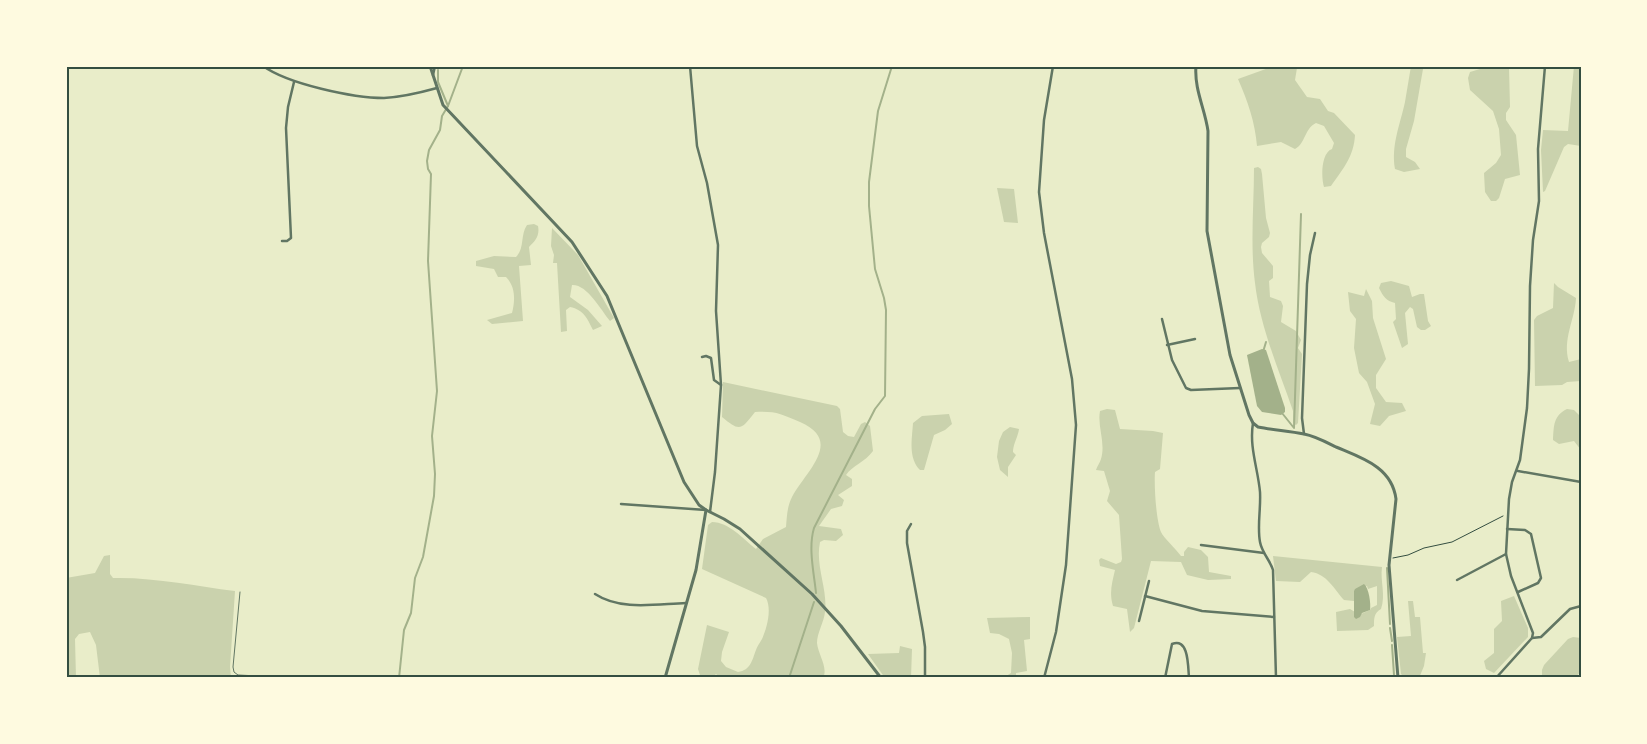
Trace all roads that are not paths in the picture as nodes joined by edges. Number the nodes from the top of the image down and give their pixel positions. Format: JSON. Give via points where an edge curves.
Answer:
{"nodes":[{"id":1,"x":263,"y":66,"type":"edge"},
{"id":2,"x":430,"y":66,"type":"edge"},
{"id":3,"x":435,"y":66,"type":"edge"},
{"id":4,"x":690,"y":66,"type":"edge"},
{"id":5,"x":1053,"y":66,"type":"edge"},
{"id":6,"x":1196,"y":66,"type":"edge"},
{"id":7,"x":1546,"y":66,"type":"edge"},
{"id":8,"x":433,"y":76,"type":"junction"},
{"id":9,"x":294,"y":82,"type":"junction"},
{"id":10,"x":437,"y":88,"type":"junction"},
{"id":11,"x":1315,"y":233,"type":"dead end"},
{"id":12,"x":282,"y":241,"type":"dead end"},
{"id":13,"x":1162,"y":319,"type":"dead end"},
{"id":14,"x":1195,"y":339,"type":"dead end"},
{"id":15,"x":1167,"y":345,"type":"junction"},
{"id":16,"x":702,"y":357,"type":"dead end"},
{"id":17,"x":721,"y":385,"type":"junction"},
{"id":18,"x":1240,"y":388,"type":"junction"},
{"id":19,"x":1253,"y":423,"type":"junction"},
{"id":20,"x":1304,"y":434,"type":"junction"},
{"id":21,"x":1518,"y":471,"type":"junction"},
{"id":22,"x":1581,"y":482,"type":"edge"},
{"id":23,"x":620,"y":504,"type":"dead end"},
{"id":24,"x":708,"y":511,"type":"junction"},
{"id":25,"x":910,"y":524,"type":"dead end"},
{"id":26,"x":1507,"y":529,"type":"junction"},
{"id":27,"x":1201,"y":545,"type":"dead end"},
{"id":28,"x":1264,"y":552,"type":"junction"},
{"id":29,"x":1506,"y":554,"type":"junction"},
{"id":30,"x":1456,"y":580,"type":"dead end"},
{"id":31,"x":1149,"y":581,"type":"dead end"},
{"id":32,"x":240,"y":592,"type":"dead end"},
{"id":33,"x":1518,"y":592,"type":"junction"},
{"id":34,"x":595,"y":594,"type":"dead end"},
{"id":35,"x":1145,"y":596,"type":"junction"},
{"id":36,"x":687,"y":603,"type":"junction"},
{"id":37,"x":1581,"y":606,"type":"edge"},
{"id":38,"x":1274,"y":617,"type":"junction"},
{"id":39,"x":1139,"y":620,"type":"dead end"},
{"id":40,"x":1532,"y":638,"type":"junction"},
{"id":41,"x":298,"y":678,"type":"edge"},
{"id":42,"x":665,"y":678,"type":"edge"},
{"id":43,"x":880,"y":678,"type":"edge"},
{"id":44,"x":925,"y":678,"type":"edge"},
{"id":45,"x":1044,"y":678,"type":"edge"},
{"id":46,"x":1165,"y":678,"type":"edge"},
{"id":47,"x":1189,"y":678,"type":"edge"},
{"id":48,"x":1276,"y":678,"type":"edge"},
{"id":49,"x":1398,"y":678,"type":"edge"},
{"id":50,"x":1496,"y":678,"type":"edge"}],
"edges":[{"from":1,"to":9,"type":"street"},
{"from":2,"to":8,"type":"street"},
{"from":3,"to":8,"type":"street"},
{"from":4,"to":17,"type":"street","via":[[697,146],[718,245],[716,311]]},
{"from":5,"to":45,"type":"street","via":[[1044,120],[1039,192],[1072,379],[1076,425],[1066,565],[1056,632]]},
{"from":6,"to":18,"type":"street","via":[[1208,131],[1207,231],[1226,337]]},
{"from":7,"to":21,"type":"street","via":[[1538,149],[1539,201],[1530,286],[1530,369]]},
{"from":8,"to":10,"type":"street"},
{"from":9,"to":10,"type":"street","via":[[361,97],[382,98]]},
{"from":9,"to":12,"type":"street","via":[[286,128],[291,238]]},
{"from":10,"to":24,"type":"street","via":[[443,105],[583,256],[608,296],[684,482],[699,505]]},
{"from":11,"to":20,"type":"street","via":[[1306,302]]},
{"from":13,"to":15,"type":"street"},
{"from":14,"to":15,"type":"street"},
{"from":15,"to":18,"type":"street","via":[[1188,390]]},
{"from":16,"to":17,"type":"street","via":[[711,358],[714,380]]},
{"from":17,"to":24,"type":"street","via":[[715,472]]},
{"from":18,"to":19,"type":"street"},
{"from":19,"to":20,"type":"street","via":[[1266,429]]},
{"from":19,"to":28,"type":"street","via":[[1252,444],[1260,494],[1260,539]]},
{"from":20,"to":49,"type":"street","via":[[1369,461],[1385,473],[1394,489],[1396,510],[1390,559]]},
{"from":21,"to":22,"type":"street"},
{"from":21,"to":26,"type":"street","via":[[1512,482]]},
{"from":23,"to":24,"type":"street"},
{"from":24,"to":36,"type":"street"},
{"from":24,"to":43,"type":"street","via":[[740,529],[812,594]]},
{"from":25,"to":44,"type":"street","via":[[907,543],[923,632]]},
{"from":26,"to":29,"type":"street"},
{"from":26,"to":33,"type":"street","via":[[1525,530],[1531,534],[1541,578],[1538,583]]},
{"from":27,"to":28,"type":"street"},
{"from":28,"to":38,"type":"street","via":[[1273,570]]},
{"from":29,"to":30,"type":"street"},
{"from":29,"to":33,"type":"street"},
{"from":31,"to":35,"type":"street"},
{"from":32,"to":41,"type":"lane","via":[[234,672],[238,675]]},
{"from":33,"to":40,"type":"street","via":[[1532,627]]},
{"from":34,"to":36,"type":"street","via":[[604,600],[625,605]]},
{"from":35,"to":38,"type":"street","via":[[1191,609]]},
{"from":35,"to":39,"type":"street"},
{"from":36,"to":42,"type":"street"},
{"from":37,"to":40,"type":"street","via":[[1570,609],[1541,637]]},
{"from":38,"to":48,"type":"street"},
{"from":40,"to":50,"type":"street"},
{"from":46,"to":47,"type":"street","via":[[1172,644],[1177,642],[1185,649]]}]}
